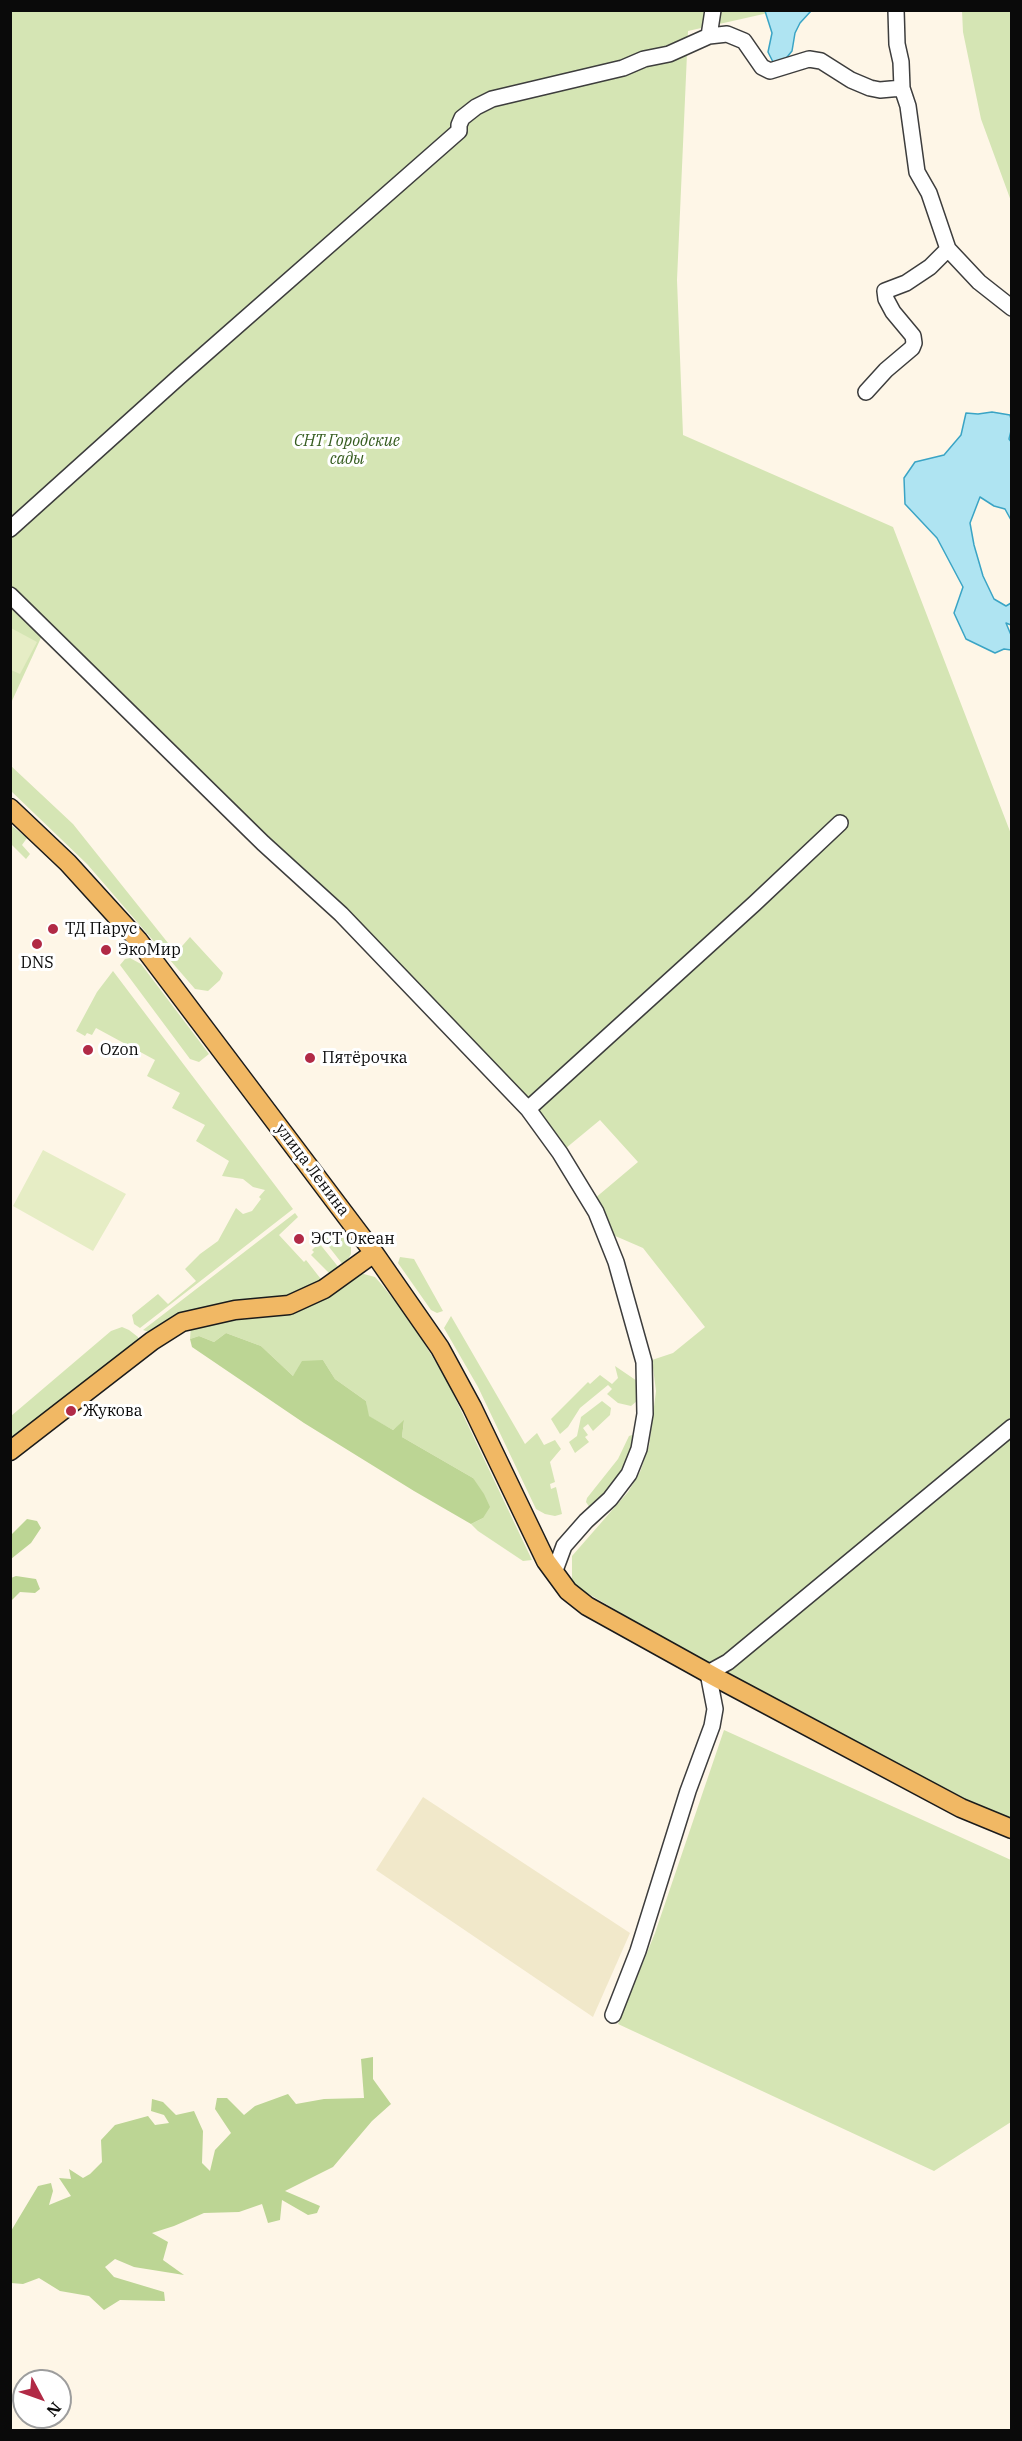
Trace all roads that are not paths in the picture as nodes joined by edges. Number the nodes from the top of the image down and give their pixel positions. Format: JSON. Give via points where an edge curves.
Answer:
{"nodes":[{"id":1,"x":713,"y":10,"type":"edge"},
{"id":2,"x":896,"y":10,"type":"edge"},
{"id":3,"x":709,"y":36,"type":"junction"},
{"id":4,"x":902,"y":88,"type":"junction"},
{"id":5,"x":948,"y":249,"type":"junction"},
{"id":6,"x":1011,"y":308,"type":"edge"},
{"id":7,"x":867,"y":392,"type":"dead end"},
{"id":8,"x":10,"y":529,"type":"edge"},
{"id":9,"x":10,"y":595,"type":"edge"},
{"id":10,"x":10,"y":808,"type":"edge"},
{"id":11,"x":840,"y":823,"type":"dead end"},
{"id":12,"x":528,"y":1109,"type":"junction"},
{"id":13,"x":375,"y":1253,"type":"junction"},
{"id":14,"x":1011,"y":1426,"type":"edge"},
{"id":15,"x":10,"y":1451,"type":"edge"},
{"id":16,"x":554,"y":1573,"type":"junction"},
{"id":17,"x":708,"y":1673,"type":"junction"},
{"id":18,"x":1011,"y":1829,"type":"edge"},
{"id":19,"x":613,"y":2014,"type":"dead end"}],
"edges":[{"from":1,"to":3,"type":"street"},
{"from":2,"to":4,"type":"street"},
{"from":3,"to":4,"type":"street","via":[[727,34],[744,41],[762,67],[770,71],[809,59],[821,61],[870,88]]},
{"from":3,"to":8,"type":"street","via":[[669,54],[492,99],[476,107],[462,118],[459,131]]},
{"from":4,"to":5,"type":"street","via":[[909,106],[917,172],[934,204]]},
{"from":5,"to":6,"type":"street"},
{"from":5,"to":7,"type":"street","via":[[930,267],[885,291],[886,300],[914,343]]},
{"from":9,"to":12,"type":"street","via":[[263,843],[341,914]]},
{"from":10,"to":13,"type":"main road","name":"улица Ленина","via":[[68,862],[138,940]]},
{"from":11,"to":12,"type":"street"},
{"from":12,"to":16,"type":"street","via":[[596,1212],[625,1292],[646,1382],[639,1449],[629,1474],[564,1546]]},
{"from":13,"to":15,"type":"main road","via":[[324,1289],[289,1305],[235,1310],[182,1322]]},
{"from":13,"to":16,"type":"main road","name":"улица Ленина","via":[[440,1348]]},
{"from":14,"to":17,"type":"street","via":[[728,1662]]},
{"from":16,"to":17,"type":"main road","name":"улица Ленина","via":[[587,1606]]},
{"from":17,"to":18,"type":"main road","name":"улица Ленина","via":[[961,1808]]},
{"from":17,"to":19,"type":"street","via":[[715,1709],[712,1726],[638,1951]]}]}
